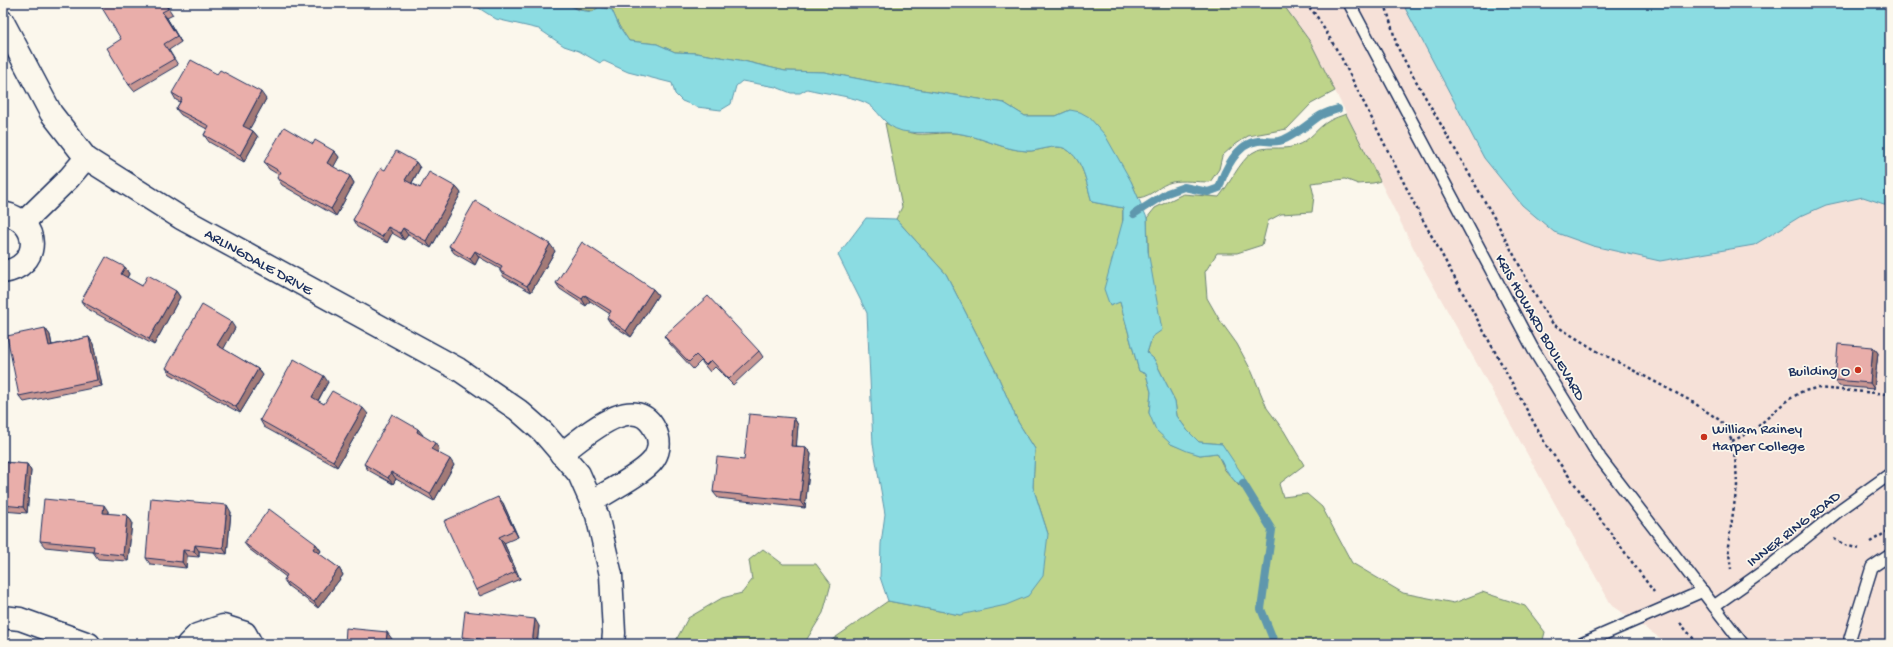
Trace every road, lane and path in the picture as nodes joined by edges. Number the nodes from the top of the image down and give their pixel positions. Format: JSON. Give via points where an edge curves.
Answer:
{"nodes":[{"id":1,"x":1305,"y":3,"type":"edge"},
{"id":2,"x":1349,"y":3,"type":"edge"},
{"id":3,"x":1385,"y":3,"type":"edge"},
{"id":4,"x":3,"y":22,"type":"edge"},
{"id":5,"x":86,"y":158,"type":"junction"},
{"id":6,"x":3,"y":213,"type":"edge"},
{"id":7,"x":24,"y":222,"type":"junction"},
{"id":8,"x":3,"y":272,"type":"edge"},
{"id":9,"x":1890,"y":397,"type":"edge"},
{"id":10,"x":1732,"y":441,"type":"junction"},
{"id":11,"x":561,"y":454,"type":"junction"},
{"id":12,"x":1890,"y":474,"type":"edge"},
{"id":13,"x":591,"y":502,"type":"junction"},
{"id":14,"x":1890,"y":530,"type":"edge"},
{"id":15,"x":1833,"y":538,"type":"dead end"},
{"id":16,"x":1890,"y":555,"type":"edge"},
{"id":17,"x":1741,"y":588,"type":"junction"},
{"id":18,"x":1703,"y":591,"type":"junction"},
{"id":19,"x":1714,"y":606,"type":"junction"},
{"id":20,"x":1667,"y":607,"type":"junction"},
{"id":21,"x":3,"y":617,"type":"edge"},
{"id":22,"x":89,"y":644,"type":"edge"},
{"id":23,"x":188,"y":644,"type":"edge"},
{"id":24,"x":251,"y":644,"type":"edge"},
{"id":25,"x":613,"y":644,"type":"edge"},
{"id":26,"x":1581,"y":644,"type":"edge"},
{"id":27,"x":1698,"y":644,"type":"edge"},
{"id":28,"x":1743,"y":644,"type":"edge"},
{"id":29,"x":1851,"y":644,"type":"edge"}],
"edges":[{"from":1,"to":20,"type":"path","via":[[1316,15],[1340,56],[1418,211],[1546,445],[1651,589]]},
{"from":2,"to":18,"type":"lane","name":"KRIS HOWARD BOULEVARD","via":[[1533,349],[1600,458]]},
{"from":3,"to":10,"type":"path","via":[[1397,46],[1553,324],[1702,408],[1721,421]]},
{"from":4,"to":5,"type":"street","name":"ARLINGDALE DRIVE","via":[[51,113]]},
{"from":5,"to":7,"type":"street"},
{"from":5,"to":11,"type":"street","name":"ARLINGDALE DRIVE","via":[[181,218],[458,369],[518,410],[543,432]]},
{"from":6,"to":7,"type":"street","via":[[15,215]]},
{"from":7,"to":8,"type":"street","via":[[32,244],[29,255],[22,265],[12,271]]},
{"from":9,"to":10,"type":"path","via":[[1888,394],[1816,388],[1801,392],[1753,431]]},
{"from":10,"to":17,"type":"path","via":[[1737,475],[1728,546],[1732,572]]},
{"from":11,"to":13,"type":"street","name":"ARLINGDALE DRIVE","via":[[579,474]]},
{"from":11,"to":13,"type":"street","via":[[611,418],[622,414],[633,413],[644,417],[653,425],[659,447],[655,458],[647,467]]},
{"from":12,"to":17,"type":"lane","name":"INNER RING ROAD"},
{"from":13,"to":25,"type":"street","name":"ARLINGDALE DRIVE","via":[[597,515],[611,575]]},
{"from":14,"to":15,"type":"path","via":[[1859,550]]},
{"from":16,"to":29,"type":"lane","via":[[1872,567],[1850,638]]},
{"from":17,"to":19,"type":"lane","name":"INNER RING ROAD"},
{"from":18,"to":19,"type":"lane","name":"KRIS HOWARD BOULEVARD"},
{"from":18,"to":20,"type":"lane"},
{"from":19,"to":28,"type":"lane","name":"KRIS HOWARD BOULEVARD"},
{"from":20,"to":26,"type":"lane"},
{"from":20,"to":27,"type":"path"},
{"from":21,"to":22,"type":"street","via":[[20,619]]},
{"from":23,"to":24,"type":"street","via":[[197,636],[223,626],[246,633]]}]}
